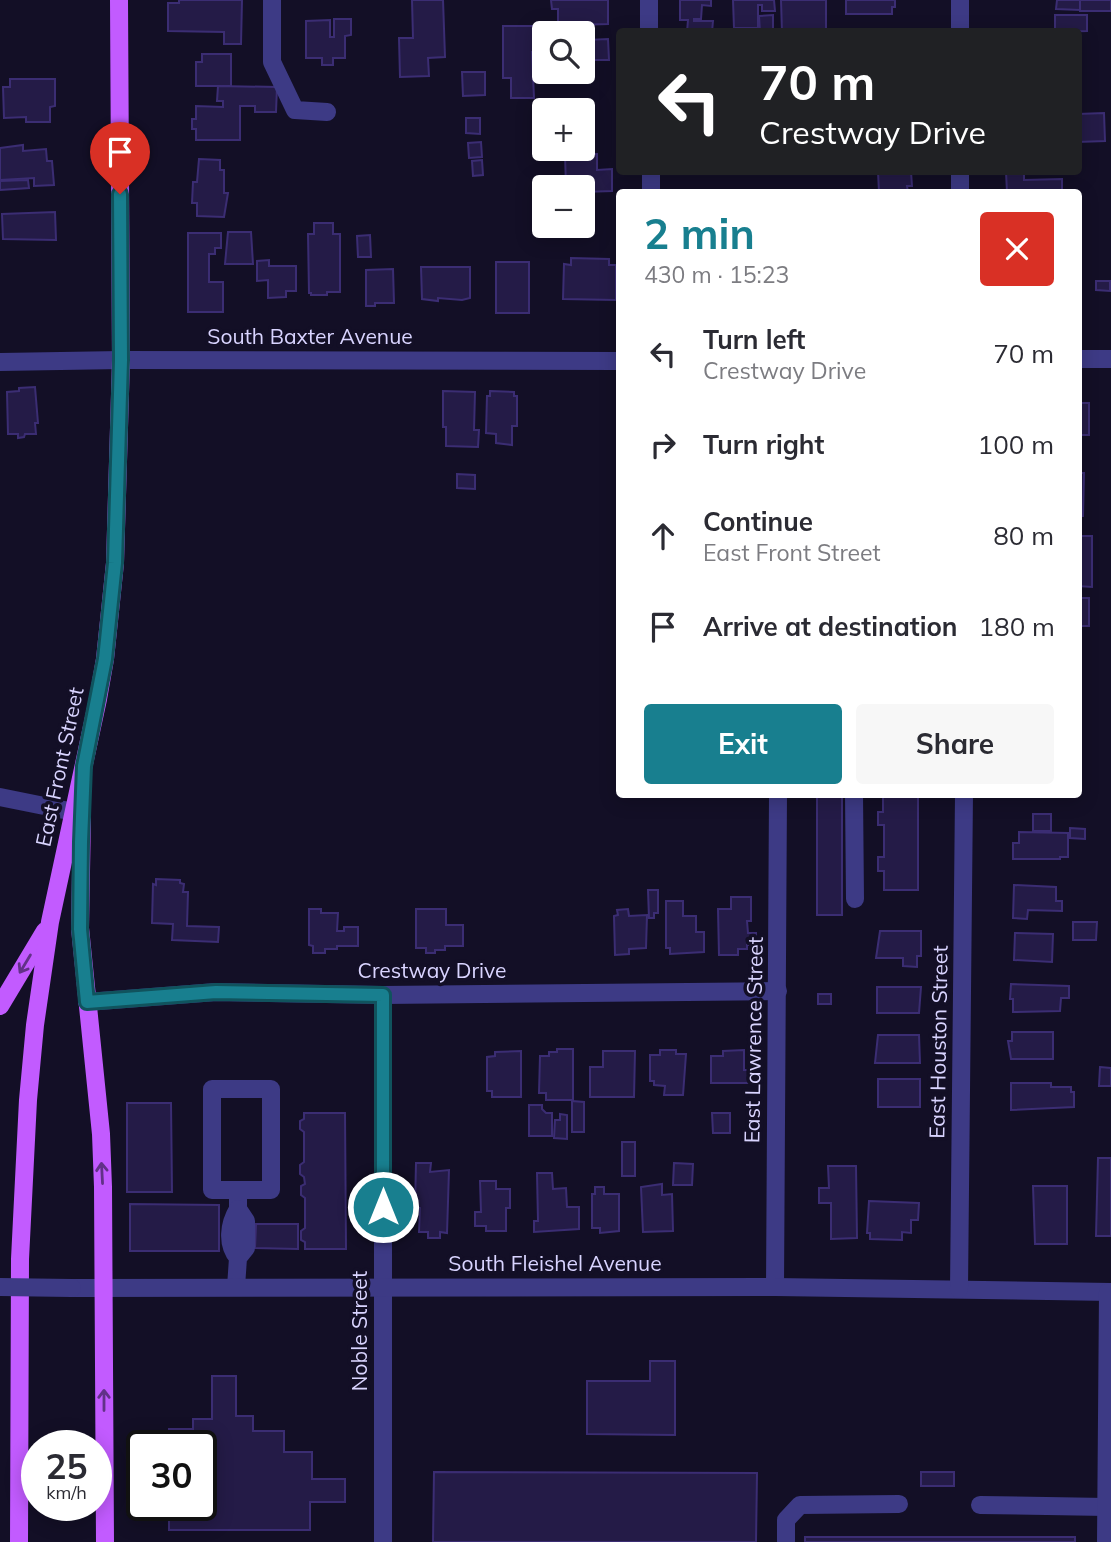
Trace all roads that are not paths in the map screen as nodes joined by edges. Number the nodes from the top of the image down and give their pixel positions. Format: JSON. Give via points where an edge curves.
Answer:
{"nodes":[{"id":1,"x":119,"y":0,"type":"edge"},
{"id":2,"x":272,"y":0,"type":"edge"},
{"id":3,"x":649,"y":0,"type":"edge"},
{"id":4,"x":960,"y":0,"type":"edge"},
{"id":5,"x":649,"y":28,"type":"edge"},
{"id":6,"x":960,"y":28,"type":"edge"},
{"id":7,"x":327,"y":112,"type":"dead end"},
{"id":8,"x":1082,"y":359,"type":"edge"},
{"id":9,"x":1111,"y":359,"type":"edge"},
{"id":10,"x":121,"y":360,"type":"junction"},
{"id":11,"x":616,"y":361,"type":"edge"},
{"id":12,"x":0,"y":362,"type":"edge"},
{"id":13,"x":84,"y":766,"type":"junction"},
{"id":14,"x":0,"y":797,"type":"edge"},
{"id":15,"x":778,"y":798,"type":"edge"},
{"id":16,"x":854,"y":798,"type":"edge"},
{"id":17,"x":964,"y":798,"type":"edge"},
{"id":18,"x":74,"y":812,"type":"junction"},
{"id":19,"x":855,"y":899,"type":"dead end"},
{"id":20,"x":50,"y":922,"type":"junction"},
{"id":21,"x":778,"y":992,"type":"junction"},
{"id":22,"x":383,"y":995,"type":"junction"},
{"id":23,"x":87,"y":1002,"type":"junction"},
{"id":24,"x":0,"y":1006,"type":"edge"},
{"id":25,"x":238,"y":1190,"type":"junction"},
{"id":26,"x":0,"y":1287,"type":"edge"},
{"id":27,"x":236,"y":1287,"type":"junction"},
{"id":28,"x":383,"y":1287,"type":"junction"},
{"id":29,"x":775,"y":1287,"type":"junction"},
{"id":30,"x":104,"y":1288,"type":"junction"},
{"id":31,"x":959,"y":1289,"type":"junction"},
{"id":32,"x":1110,"y":1292,"type":"edge"},
{"id":33,"x":1109,"y":1430,"type":"edge"},
{"id":34,"x":900,"y":1504,"type":"dead end"},
{"id":35,"x":980,"y":1505,"type":"dead end"},
{"id":36,"x":1107,"y":1507,"type":"junction"},
{"id":37,"x":19,"y":1542,"type":"edge"},
{"id":38,"x":105,"y":1542,"type":"edge"},
{"id":39,"x":383,"y":1542,"type":"edge"},
{"id":40,"x":786,"y":1542,"type":"edge"},
{"id":41,"x":1106,"y":1542,"type":"edge"}],
"edges":[{"from":1,"to":10,"type":"main road","name":"East Front Street"},
{"from":2,"to":7,"type":"street","via":[[272,62],[295,110]]},
{"from":3,"to":5,"type":"street"},
{"from":4,"to":6,"type":"street"},
{"from":8,"to":9,"type":"street"},
{"from":10,"to":11,"type":"street","name":"South Baxter Avenue"},
{"from":10,"to":12,"type":"street","name":"South Baxter Avenue"},
{"from":10,"to":13,"type":"main road","name":"East Front Street","via":[[115,563],[105,659]]},
{"from":13,"to":18,"type":"main road","name":"East Front Street"},
{"from":13,"to":23,"type":"main road","via":[[80,917]]},
{"from":14,"to":18,"type":"street"},
{"from":15,"to":21,"type":"street","name":"East Lawrence Street"},
{"from":16,"to":19,"type":"street"},
{"from":17,"to":31,"type":"street","name":"East Houston Street"},
{"from":18,"to":20,"type":"main road","name":"East Front Street"},
{"from":20,"to":24,"type":"main road","one_way":true},
{"from":20,"to":37,"type":"main road","name":"East Front Street","via":[[23,1171]]},
{"from":21,"to":22,"type":"street","name":"Crestway Drive"},
{"from":21,"to":29,"type":"street","name":"East Lawrence Street"},
{"from":22,"to":23,"type":"street","name":"Crestway Drive","via":[[216,992]]},
{"from":22,"to":28,"type":"street","name":"Noble Street"},
{"from":30,"to":23,"type":"main road","one_way":true,"via":[[100,1134]]},
{"from":25,"to":25,"type":"street","via":[[212,1190],[212,1089],[271,1089],[271,1190]]},
{"from":25,"to":27,"type":"street","via":[[238,1209],[246,1221],[246,1248],[237,1258]]},
{"from":26,"to":30,"type":"street","name":"South Fleishel Avenue","bridge":true},
{"from":27,"to":28,"type":"street","name":"South Fleishel Avenue"},
{"from":27,"to":30,"type":"street","name":"South Fleishel Avenue"},
{"from":28,"to":29,"type":"street","name":"South Fleishel Avenue"},
{"from":28,"to":39,"type":"street","name":"Noble Street"},
{"from":29,"to":31,"type":"street","name":"South Fleishel Avenue"},
{"from":38,"to":30,"type":"main road","one_way":true},
{"from":31,"to":32,"type":"street","name":"South Fleishel Avenue"},
{"from":32,"to":33,"type":"street"},
{"from":33,"to":36,"type":"street"},
{"from":34,"to":40,"type":"street","via":[[800,1505],[786,1520]]},
{"from":35,"to":36,"type":"street"},
{"from":36,"to":41,"type":"street"}]}
